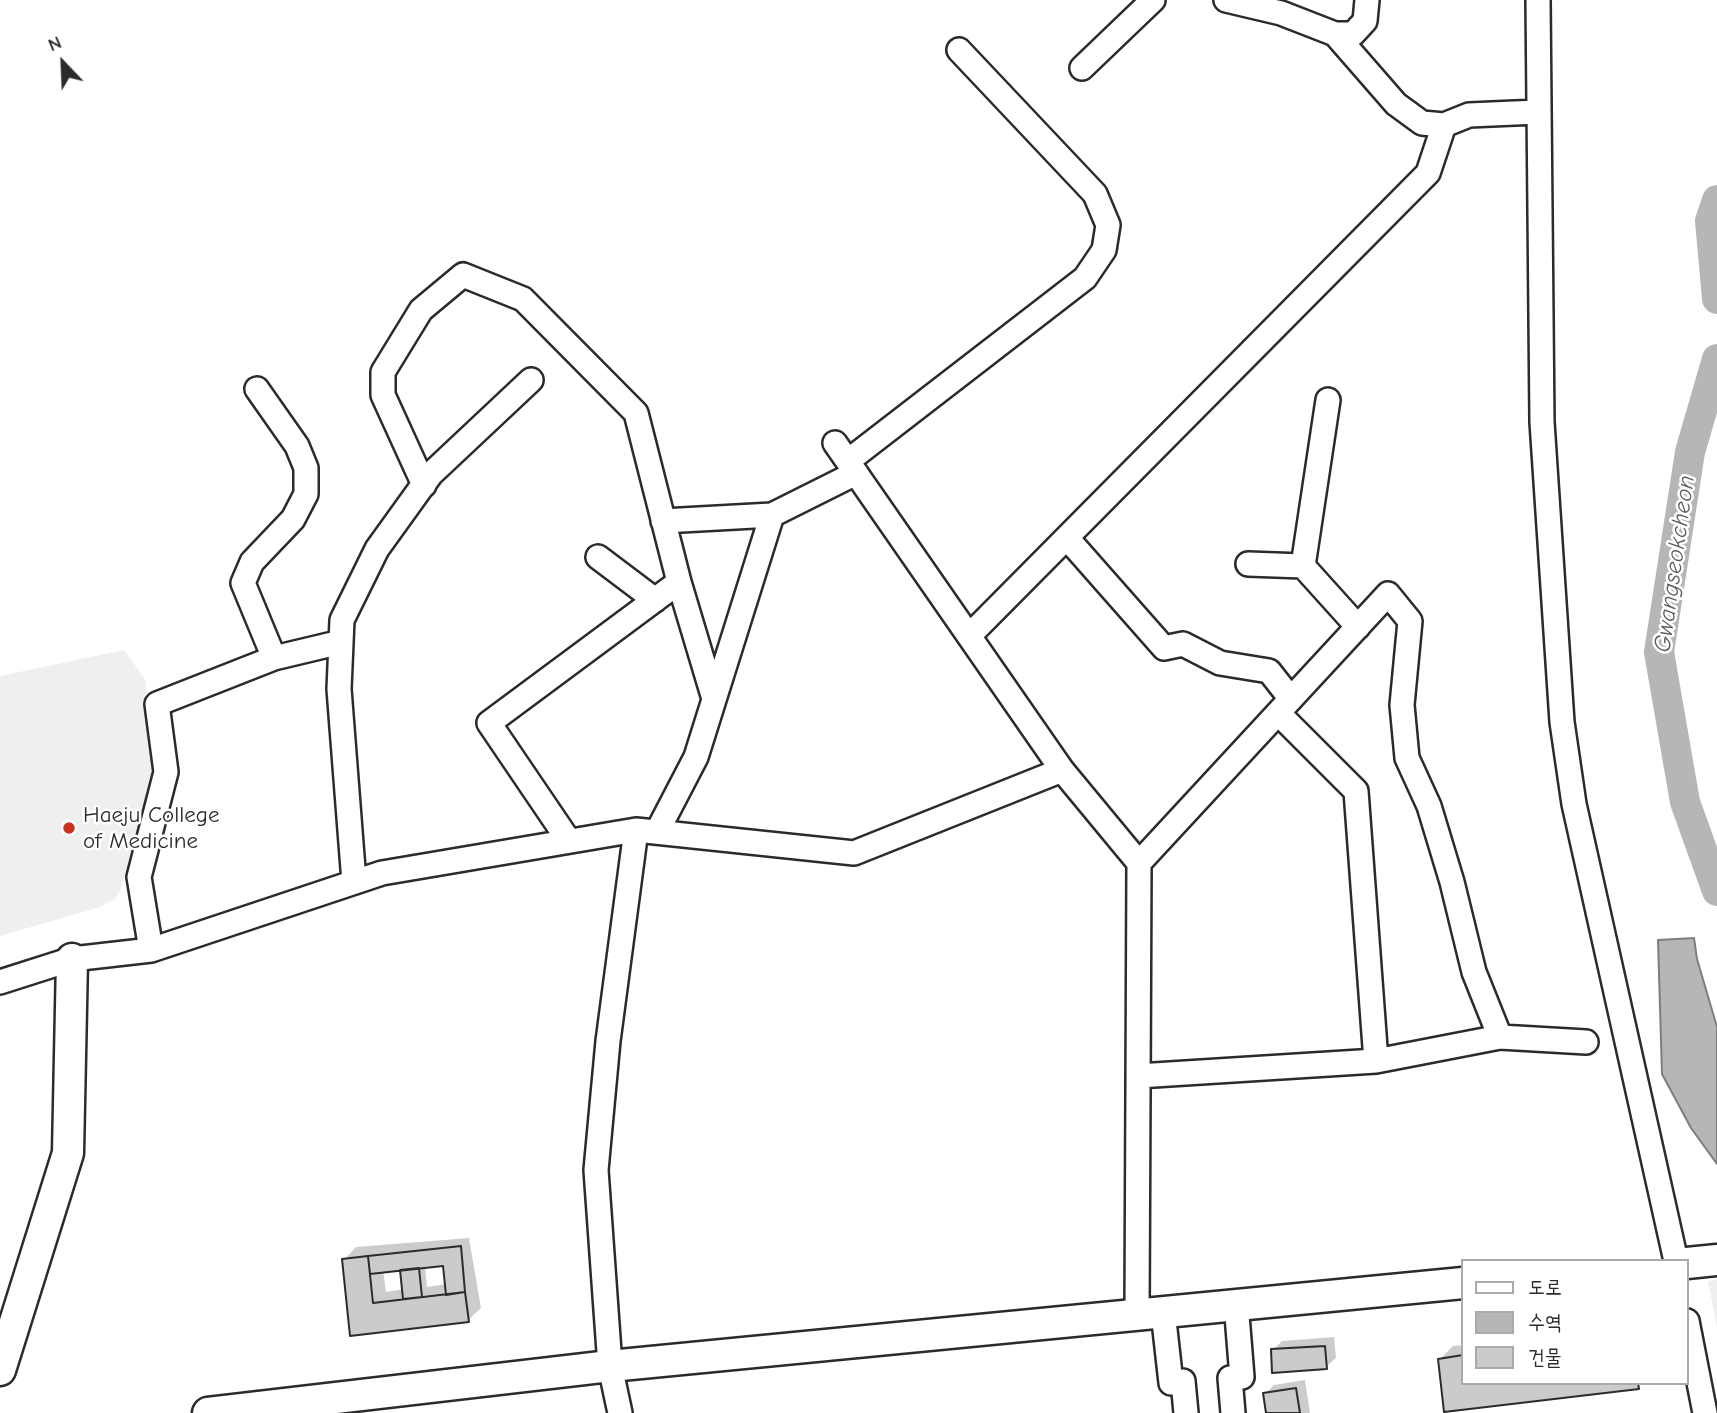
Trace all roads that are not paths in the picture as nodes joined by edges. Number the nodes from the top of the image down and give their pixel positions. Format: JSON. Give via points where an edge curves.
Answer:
{"nodes":[{"id":1,"x":1153,"y":0,"type":"edge"},
{"id":2,"x":1226,"y":0,"type":"edge"},
{"id":3,"x":1367,"y":0,"type":"edge"},
{"id":4,"x":1538,"y":0,"type":"edge"},
{"id":5,"x":1335,"y":34,"type":"junction"},
{"id":6,"x":959,"y":50,"type":"dead end"},
{"id":7,"x":1082,"y":68,"type":"dead end"},
{"id":8,"x":1538,"y":112,"type":"junction"},
{"id":9,"x":1444,"y":125,"type":"junction"},
{"id":10,"x":531,"y":380,"type":"dead end"},
{"id":11,"x":257,"y":389,"type":"dead end"},
{"id":12,"x":1328,"y":400,"type":"dead end"},
{"id":13,"x":846,"y":459,"type":"junction"},
{"id":14,"x":424,"y":485,"type":"junction"},
{"id":15,"x":772,"y":515,"type":"junction"},
{"id":16,"x":663,"y":521,"type":"junction"},
{"id":17,"x":1067,"y":538,"type":"junction"},
{"id":18,"x":598,"y":557,"type":"dead end"},
{"id":19,"x":1248,"y":564,"type":"dead end"},
{"id":20,"x":1303,"y":566,"type":"junction"},
{"id":21,"x":679,"y":582,"type":"junction"},
{"id":22,"x":655,"y":600,"type":"junction"},
{"id":23,"x":1358,"y":627,"type":"junction"},
{"id":24,"x":969,"y":635,"type":"junction"},
{"id":25,"x":341,"y":642,"type":"junction"},
{"id":26,"x":274,"y":658,"type":"junction"},
{"id":27,"x":713,"y":699,"type":"junction"},
{"id":28,"x":1285,"y":706,"type":"junction"},
{"id":29,"x":1062,"y":770,"type":"junction"},
{"id":30,"x":646,"y":831,"type":"junction"},
{"id":31,"x":569,"y":841,"type":"junction"},
{"id":32,"x":1139,"y":863,"type":"junction"},
{"id":33,"x":354,"y":882,"type":"junction"},
{"id":34,"x":151,"y":950,"type":"junction"},
{"id":35,"x":72,"y":959,"type":"junction"},
{"id":36,"x":0,"y":982,"type":"edge"},
{"id":37,"x":1500,"y":1037,"type":"junction"},
{"id":38,"x":1586,"y":1042,"type":"dead end"},
{"id":39,"x":1376,"y":1061,"type":"junction"},
{"id":40,"x":1138,"y":1076,"type":"junction"},
{"id":41,"x":1676,"y":1259,"type":"edge"},
{"id":42,"x":1717,"y":1259,"type":"edge"},
{"id":43,"x":1689,"y":1263,"type":"edge"},
{"id":44,"x":1462,"y":1283,"type":"edge"},
{"id":45,"x":1236,"y":1303,"type":"junction"},
{"id":46,"x":10,"y":1307,"type":"edge"},
{"id":47,"x":1150,"y":1313,"type":"junction"},
{"id":48,"x":1689,"y":1331,"type":"edge"},
{"id":49,"x":610,"y":1366,"type":"junction"},
{"id":50,"x":0,"y":1370,"type":"edge"},
{"id":51,"x":208,"y":1413,"type":"edge"},
{"id":52,"x":620,"y":1413,"type":"edge"},
{"id":53,"x":1186,"y":1413,"type":"edge"},
{"id":54,"x":1233,"y":1413,"type":"edge"},
{"id":55,"x":1705,"y":1413,"type":"edge"}],
"edges":[{"from":1,"to":7,"type":"street"},
{"from":2,"to":5,"type":"street","via":[[1281,13]]},
{"from":3,"to":5,"type":"street","via":[[1365,21],[1353,34]]},
{"from":4,"to":8,"type":"street"},
{"from":5,"to":9,"type":"street","via":[[1396,104],[1422,123]]},
{"from":6,"to":13,"type":"street","via":[[1095,194],[1108,225],[1104,250],[1085,278]]},
{"from":8,"to":9,"type":"street","via":[[1469,115]]},
{"from":8,"to":41,"type":"street","via":[[1542,422],[1566,756]]},
{"from":9,"to":17,"type":"street","via":[[1428,173]]},
{"from":10,"to":14,"type":"street"},
{"from":11,"to":26,"type":"street","via":[[297,446],[306,468],[306,494],[293,519],[252,562],[243,583]]},
{"from":12,"to":20,"type":"street"},
{"from":13,"to":15,"type":"street"},
{"from":13,"to":24,"type":"street"},
{"from":14,"to":16,"type":"street","via":[[383,395],[383,372],[421,310],[463,275],[523,299],[636,413]]},
{"from":14,"to":25,"type":"street","via":[[377,549],[342,620]]},
{"from":15,"to":16,"type":"street"},
{"from":15,"to":27,"type":"street"},
{"from":16,"to":21,"type":"street"},
{"from":17,"to":24,"type":"street"},
{"from":17,"to":28,"type":"street","via":[[1164,648],[1183,644],[1220,663],[1269,671]]},
{"from":18,"to":22,"type":"street"},
{"from":19,"to":20,"type":"street"},
{"from":20,"to":23,"type":"street"},
{"from":21,"to":22,"type":"street"},
{"from":21,"to":27,"type":"street"},
{"from":22,"to":31,"type":"street","via":[[489,723]]},
{"from":23,"to":28,"type":"street"},
{"from":23,"to":37,"type":"street","via":[[1388,594],[1410,621],[1402,705],[1407,758],[1429,806],[1474,972]]},
{"from":24,"to":29,"type":"street"},
{"from":25,"to":26,"type":"street"},
{"from":25,"to":33,"type":"street","via":[[339,689]]},
{"from":26,"to":34,"type":"street","via":[[157,704],[166,772],[139,877]]},
{"from":27,"to":30,"type":"street","via":[[696,757]]},
{"from":28,"to":32,"type":"street"},
{"from":28,"to":39,"type":"street","via":[[1356,791]]},
{"from":29,"to":30,"type":"street","via":[[854,853]]},
{"from":29,"to":32,"type":"street"},
{"from":30,"to":31,"type":"street"},
{"from":30,"to":49,"type":"street","via":[[598,1136],[596,1170]]},
{"from":31,"to":33,"type":"street","via":[[382,873]]},
{"from":32,"to":40,"type":"street"},
{"from":33,"to":34,"type":"street"},
{"from":34,"to":35,"type":"street"},
{"from":35,"to":36,"type":"street"},
{"from":35,"to":46,"type":"main road","via":[[68,1153]]},
{"from":37,"to":38,"type":"street"},
{"from":37,"to":39,"type":"street"},
{"from":39,"to":40,"type":"street"},
{"from":40,"to":47,"type":"street"},
{"from":42,"to":43,"type":"main road"},
{"from":44,"to":45,"type":"main road"},
{"from":45,"to":47,"type":"main road"},
{"from":45,"to":54,"type":"street","via":[[1242,1377],[1230,1378]]},
{"from":46,"to":50,"type":"main road"},
{"from":47,"to":49,"type":"main road"},
{"from":47,"to":53,"type":"street","via":[[1171,1383],[1183,1381]]},
{"from":48,"to":55,"type":"street"},
{"from":49,"to":51,"type":"main road"},
{"from":49,"to":52,"type":"street"}]}
